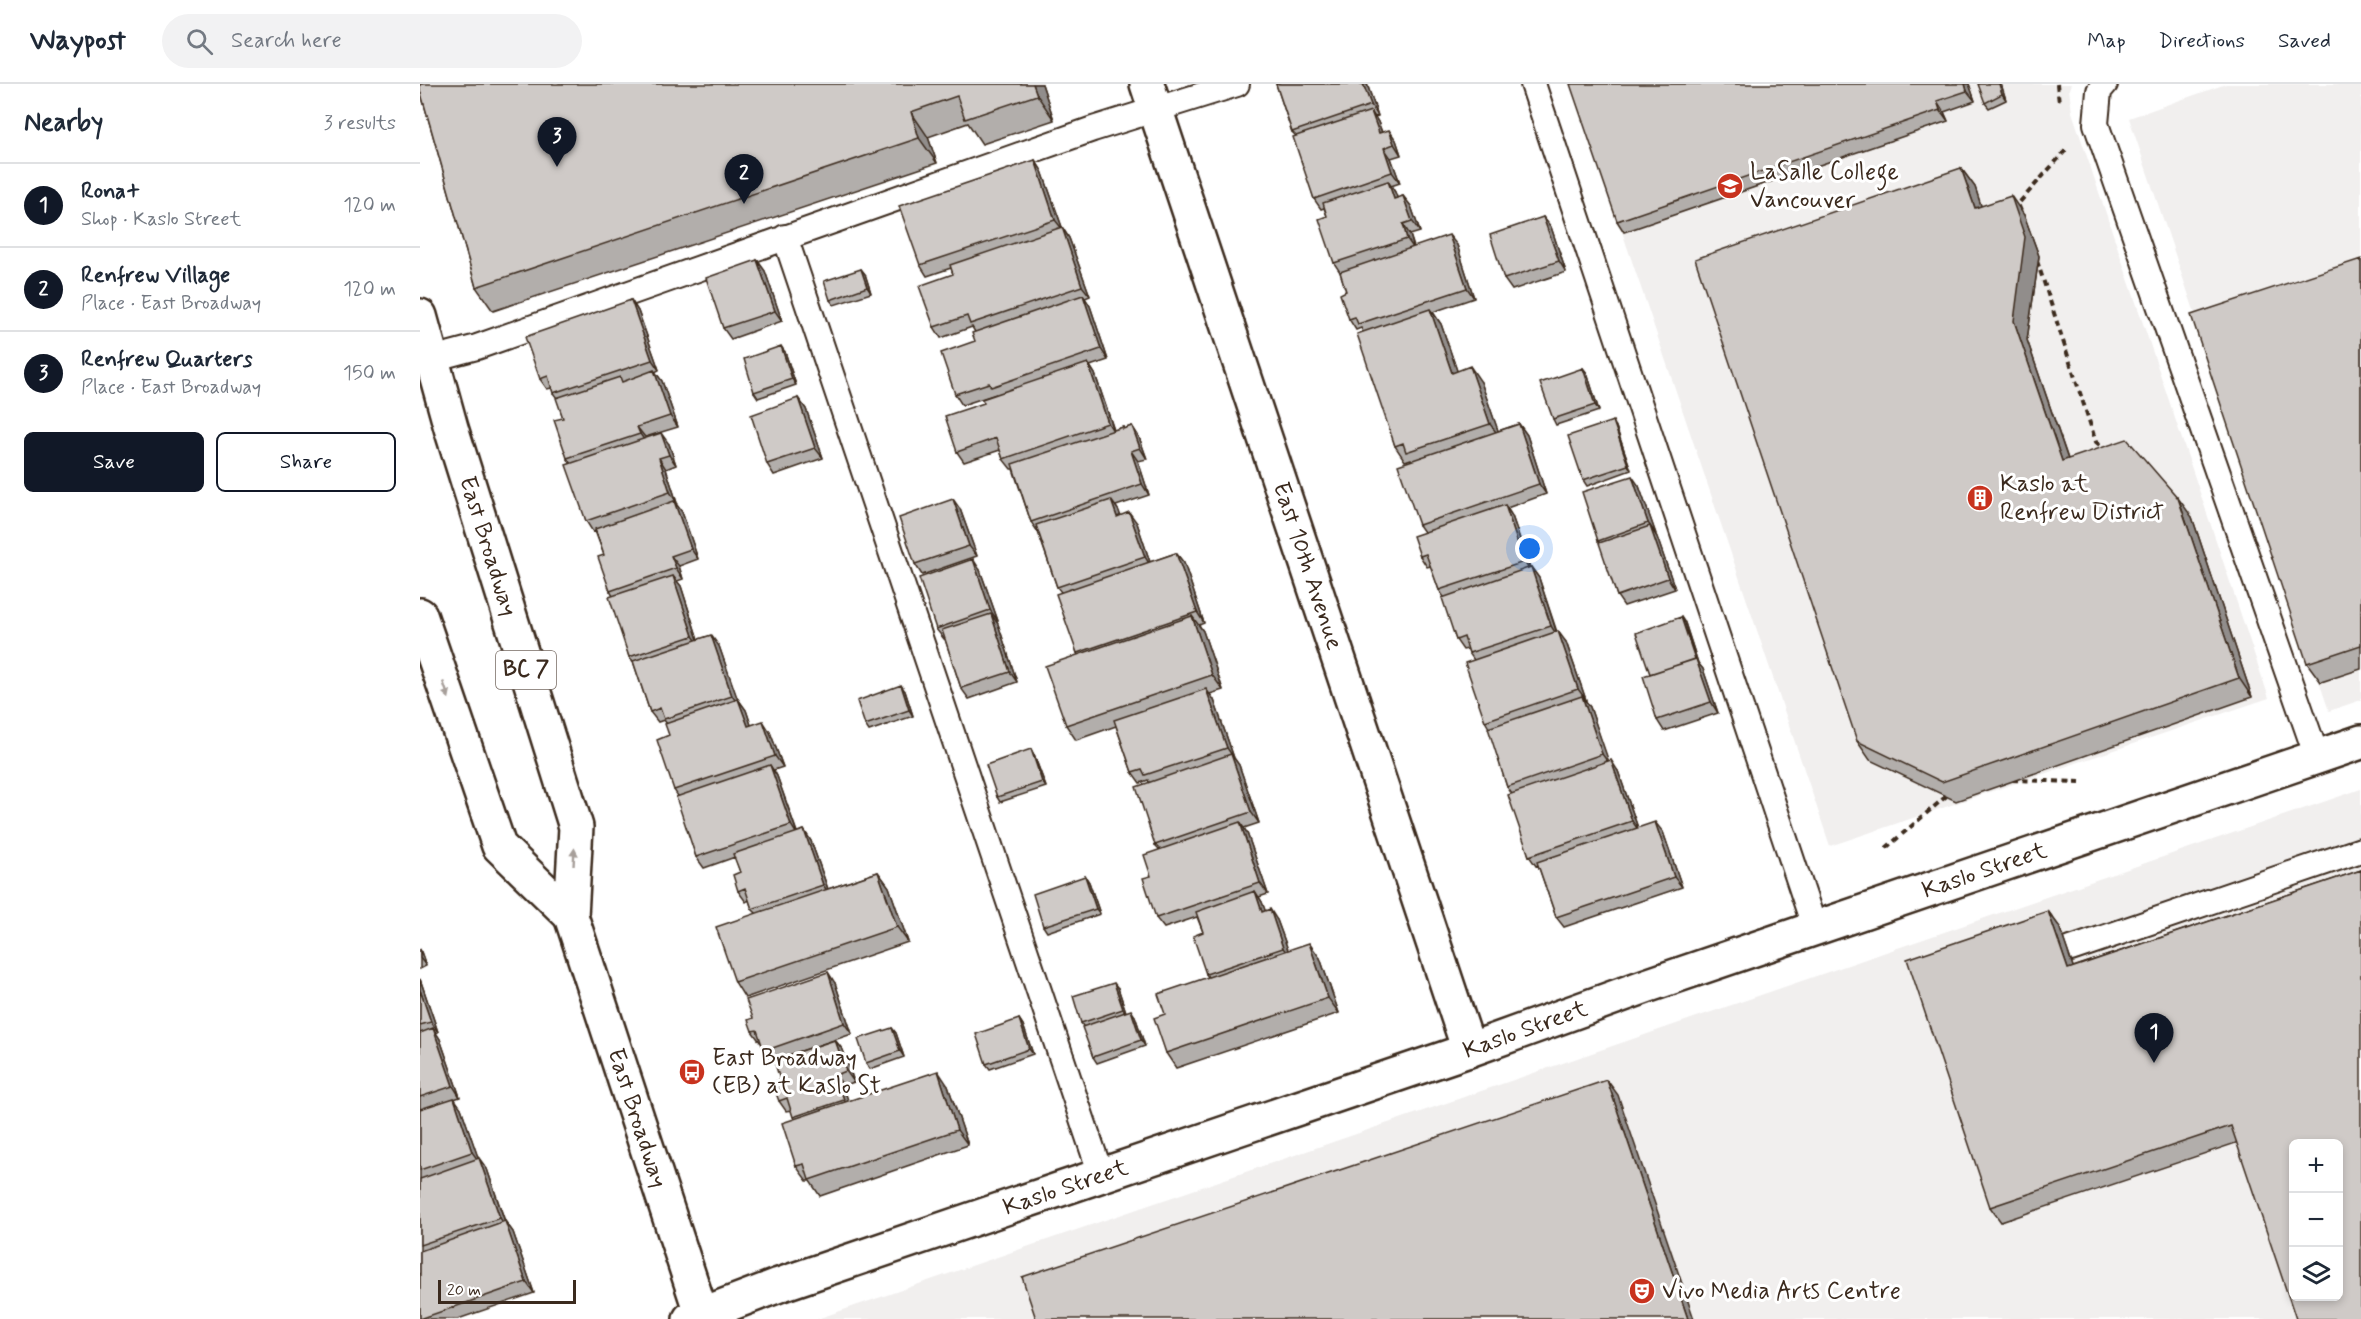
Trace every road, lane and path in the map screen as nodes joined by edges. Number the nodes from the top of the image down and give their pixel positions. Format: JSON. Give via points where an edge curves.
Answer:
{"nodes":[{"id":1,"x":1238,"y":84,"type":"edge"},
{"id":2,"x":1533,"y":84,"type":"edge"},
{"id":3,"x":2057,"y":84,"type":"edge"},
{"id":4,"x":2105,"y":84,"type":"edge"},
{"id":5,"x":1151,"y":97,"type":"edge"},
{"id":6,"x":2060,"y":108,"type":"dead end"},
{"id":7,"x":2068,"y":148,"type":"dead end"},
{"id":8,"x":2022,"y":215,"type":"dead end"},
{"id":9,"x":785,"y":237,"type":"junction"},
{"id":10,"x":2037,"y":260,"type":"dead end"},
{"id":11,"x":420,"y":316,"type":"edge"},
{"id":12,"x":432,"y":359,"type":"junction"},
{"id":13,"x":2114,"y":457,"type":"edge"},
{"id":14,"x":420,"y":615,"type":"edge"},
{"id":15,"x":2361,"y":742,"type":"edge"},
{"id":16,"x":2318,"y":757,"type":"junction"},
{"id":17,"x":2000,"y":780,"type":"edge"},
{"id":18,"x":2080,"y":782,"type":"dead end"},
{"id":19,"x":1957,"y":787,"type":"edge"},
{"id":20,"x":1886,"y":848,"type":"dead end"},
{"id":21,"x":2361,"y":850,"type":"edge"},
{"id":22,"x":571,"y":916,"type":"junction"},
{"id":23,"x":1815,"y":929,"type":"junction"},
{"id":24,"x":2071,"y":949,"type":"dead end"},
{"id":25,"x":1469,"y":1050,"type":"junction"},
{"id":26,"x":1101,"y":1175,"type":"junction"},
{"id":27,"x":698,"y":1318,"type":"edge"}],
"edges":[{"from":1,"to":5,"type":"lane"},
{"from":2,"to":23,"type":"lane"},
{"from":3,"to":6,"type":"path"},
{"from":4,"to":16,"type":"lane","via":[[2099,91],[2096,124]]},
{"from":5,"to":9,"type":"lane","via":[[1093,129]]},
{"from":5,"to":25,"type":"street","name":"East 10th Avenue"},
{"from":7,"to":8,"type":"path","via":[[2018,204]]},
{"from":9,"to":12,"type":"lane","via":[[477,347]]},
{"from":9,"to":26,"type":"lane"},
{"from":10,"to":13,"type":"path","via":[[2096,442]]},
{"from":11,"to":12,"type":"street","name":"East Broadway","number":"BC 7"},
{"from":22,"to":12,"type":"street","name":"East Broadway","number":"BC 7","one_way":true,"via":[[576,827]]},
{"from":14,"to":22,"type":"street","name":"East Broadway","number":"BC 7","one_way":true,"via":[[499,846]]},
{"from":15,"to":16,"type":"street","name":"Kaslo Street"},
{"from":16,"to":23,"type":"street","name":"Kaslo Street"},
{"from":17,"to":18,"type":"path"},
{"from":19,"to":20,"type":"path"},
{"from":21,"to":24,"type":"lane"},
{"from":22,"to":27,"type":"street","name":"East Broadway","number":"BC 7"},
{"from":23,"to":25,"type":"street","name":"Kaslo Street"},
{"from":25,"to":26,"type":"street","name":"Kaslo Street"},
{"from":26,"to":27,"type":"street","name":"Kaslo Street","via":[[779,1285]]}]}
